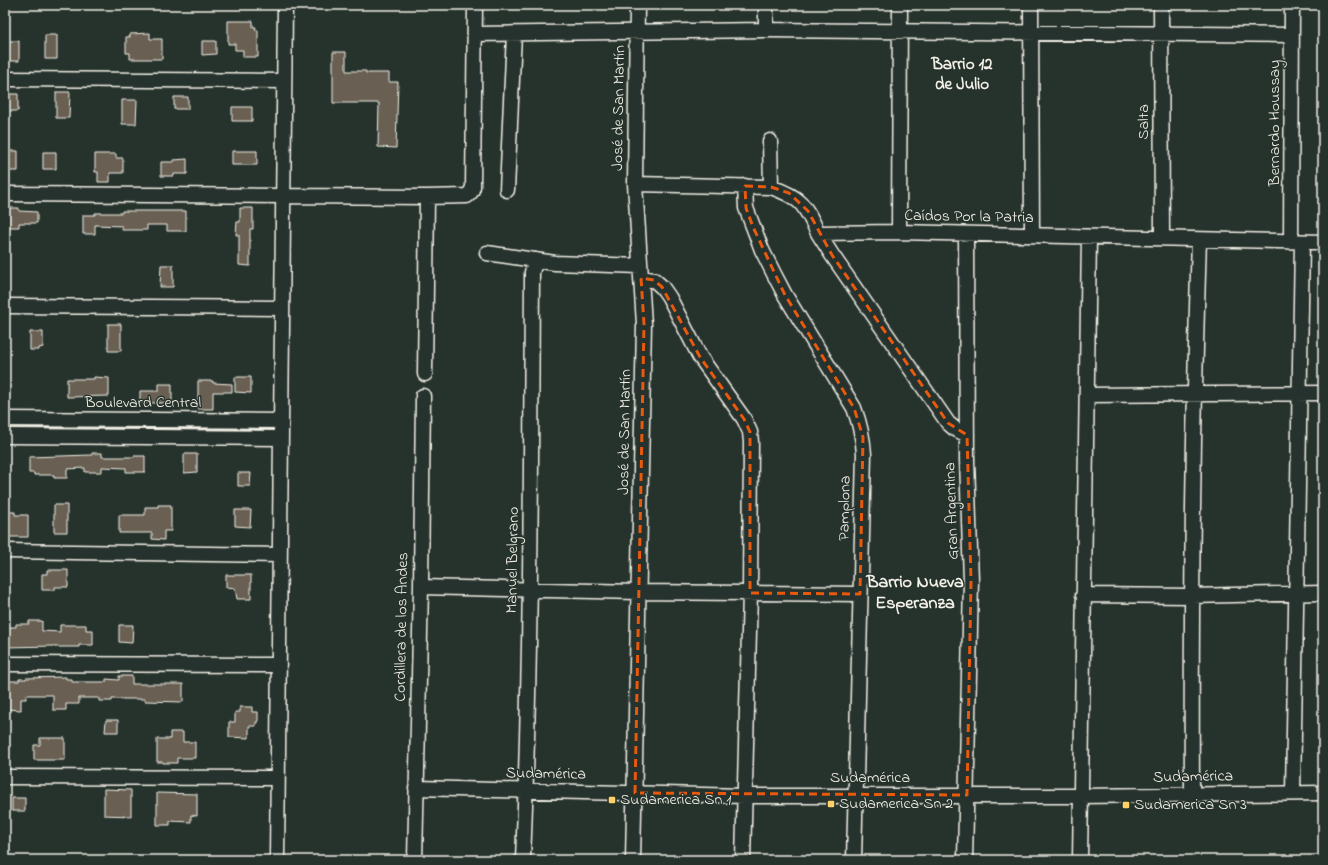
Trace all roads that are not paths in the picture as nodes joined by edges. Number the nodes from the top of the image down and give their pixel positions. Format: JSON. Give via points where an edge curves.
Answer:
{"nodes":[{"id":1,"x":285,"y":5,"type":"edge"},
{"id":2,"x":475,"y":5,"type":"edge"},
{"id":3,"x":637,"y":5,"type":"edge"},
{"id":4,"x":766,"y":5,"type":"edge"},
{"id":5,"x":900,"y":5,"type":"edge"},
{"id":6,"x":1031,"y":5,"type":"edge"},
{"id":7,"x":1161,"y":5,"type":"edge"},
{"id":8,"x":1292,"y":5,"type":"edge"},
{"id":9,"x":766,"y":30,"type":"junction"},
{"id":10,"x":900,"y":31,"type":"junction"},
{"id":11,"x":637,"y":32,"type":"junction"},
{"id":12,"x":1031,"y":32,"type":"junction"},
{"id":13,"x":1161,"y":33,"type":"junction"},
{"id":14,"x":475,"y":34,"type":"junction"},
{"id":15,"x":514,"y":34,"type":"junction"},
{"id":16,"x":1292,"y":35,"type":"junction"},
{"id":17,"x":5,"y":79,"type":"edge"},
{"id":18,"x":284,"y":81,"type":"junction"},
{"id":19,"x":770,"y":141,"type":"dead end"},
{"id":20,"x":635,"y":184,"type":"junction"},
{"id":21,"x":745,"y":186,"type":"junction"},
{"id":22,"x":771,"y":187,"type":"junction"},
{"id":23,"x":507,"y":190,"type":"dead end"},
{"id":24,"x":5,"y":194,"type":"edge"},
{"id":25,"x":283,"y":196,"type":"junction"},
{"id":26,"x":427,"y":197,"type":"junction"},
{"id":27,"x":818,"y":232,"type":"junction"},
{"id":28,"x":899,"y":232,"type":"junction"},
{"id":29,"x":966,"y":234,"type":"junction"},
{"id":30,"x":1032,"y":235,"type":"junction"},
{"id":31,"x":1089,"y":237,"type":"junction"},
{"id":32,"x":1162,"y":238,"type":"junction"},
{"id":33,"x":1199,"y":240,"type":"junction"},
{"id":34,"x":1297,"y":242,"type":"junction"},
{"id":35,"x":1323,"y":242,"type":"edge"},
{"id":36,"x":487,"y":254,"type":"dead end"},
{"id":37,"x":536,"y":260,"type":"junction"},
{"id":38,"x":641,"y":272,"type":"junction"},
{"id":39,"x":5,"y":306,"type":"edge"},
{"id":40,"x":282,"y":308,"type":"junction"},
{"id":41,"x":425,"y":374,"type":"dead end"},
{"id":42,"x":1299,"y":393,"type":"junction"},
{"id":43,"x":1323,"y":393,"type":"edge"},
{"id":44,"x":1194,"y":394,"type":"junction"},
{"id":45,"x":1087,"y":395,"type":"junction"},
{"id":46,"x":423,"y":396,"type":"dead end"},
{"id":47,"x":5,"y":419,"type":"edge"},
{"id":48,"x":281,"y":421,"type":"junction"},
{"id":49,"x":968,"y":435,"type":"junction"},
{"id":50,"x":5,"y":436,"type":"edge"},
{"id":51,"x":281,"y":438,"type":"junction"},
{"id":52,"x":5,"y":551,"type":"edge"},
{"id":53,"x":280,"y":555,"type":"junction"},
{"id":54,"x":420,"y":587,"type":"junction"},
{"id":55,"x":530,"y":590,"type":"junction"},
{"id":56,"x":638,"y":592,"type":"junction"},
{"id":57,"x":750,"y":593,"type":"junction"},
{"id":58,"x":1296,"y":593,"type":"junction"},
{"id":59,"x":1323,"y":593,"type":"edge"},
{"id":60,"x":860,"y":594,"type":"junction"},
{"id":61,"x":1083,"y":595,"type":"junction"},
{"id":62,"x":1191,"y":596,"type":"junction"},
{"id":63,"x":5,"y":664,"type":"edge"},
{"id":64,"x":279,"y":665,"type":"junction"},
{"id":65,"x":5,"y":776,"type":"edge"},
{"id":66,"x":278,"y":778,"type":"junction"},
{"id":67,"x":416,"y":788,"type":"junction"},
{"id":68,"x":526,"y":790,"type":"junction"},
{"id":69,"x":635,"y":793,"type":"junction"},
{"id":70,"x":1293,"y":793,"type":"junction"},
{"id":71,"x":1323,"y":793,"type":"edge"},
{"id":72,"x":1192,"y":794,"type":"junction"},
{"id":73,"x":855,"y":795,"type":"junction"},
{"id":74,"x":967,"y":795,"type":"junction"},
{"id":75,"x":744,"y":796,"type":"junction"},
{"id":76,"x":1081,"y":796,"type":"junction"},
{"id":77,"x":277,"y":860,"type":"edge"},
{"id":78,"x":415,"y":860,"type":"edge"},
{"id":79,"x":524,"y":860,"type":"edge"},
{"id":80,"x":634,"y":860,"type":"edge"},
{"id":81,"x":743,"y":860,"type":"edge"},
{"id":82,"x":854,"y":860,"type":"edge"},
{"id":83,"x":965,"y":860,"type":"edge"},
{"id":84,"x":1080,"y":860,"type":"edge"}],
"edges":[{"from":1,"to":18,"type":"street"},
{"from":2,"to":14,"type":"street"},
{"from":3,"to":11,"type":"street","name":"José de San Martín"},
{"from":4,"to":9,"type":"street"},
{"from":5,"to":10,"type":"street"},
{"from":6,"to":12,"type":"street"},
{"from":7,"to":13,"type":"street","name":"Salta"},
{"from":8,"to":16,"type":"street","name":"Bernardo Houssay"},
{"from":9,"to":10,"type":"street"},
{"from":9,"to":11,"type":"street"},
{"from":10,"to":12,"type":"street"},
{"from":10,"to":28,"type":"street"},
{"from":11,"to":15,"type":"street"},
{"from":11,"to":20,"type":"street","name":"José de San Martín"},
{"from":12,"to":13,"type":"street"},
{"from":12,"to":30,"type":"street"},
{"from":13,"to":16,"type":"street"},
{"from":13,"to":32,"type":"street","name":"Salta"},
{"from":14,"to":15,"type":"street"},
{"from":14,"to":26,"type":"street","via":[[473,187],[467,196]]},
{"from":15,"to":23,"type":"street"},
{"from":16,"to":34,"type":"street","name":"Bernardo Houssay"},
{"from":17,"to":18,"type":"street"},
{"from":18,"to":25,"type":"street"},
{"from":19,"to":22,"type":"street"},
{"from":20,"to":21,"type":"street"},
{"from":20,"to":38,"type":"street","name":"José de San Martín"},
{"from":21,"to":22,"type":"street"},
{"from":21,"to":60,"type":"street","name":"Pamplona","via":[[746,208],[762,250],[785,295],[854,408],[860,423],[864,454]]},
{"from":22,"to":27,"type":"street","via":[[789,193],[799,201],[808,211]]},
{"from":24,"to":25,"type":"street"},
{"from":25,"to":26,"type":"street"},
{"from":25,"to":40,"type":"street"},
{"from":26,"to":41,"type":"street"},
{"from":27,"to":28,"type":"street","name":"Caídos Por la Patria"},
{"from":27,"to":49,"type":"street","via":[[948,423]]},
{"from":28,"to":29,"type":"street","name":"Caídos Por la Patria"},
{"from":29,"to":30,"type":"street","name":"Caídos Por la Patria"},
{"from":29,"to":49,"type":"street","name":"Gran Argentina"},
{"from":30,"to":31,"type":"street","name":"Caídos Por la Patria"},
{"from":31,"to":32,"type":"street","name":"Caídos Por la Patria"},
{"from":31,"to":45,"type":"street"},
{"from":32,"to":33,"type":"street","name":"Caídos Por la Patria"},
{"from":33,"to":34,"type":"street","name":"Caídos Por la Patria"},
{"from":33,"to":44,"type":"street"},
{"from":34,"to":35,"type":"street","name":"Caídos Por la Patria"},
{"from":34,"to":42,"type":"street","name":"Bernardo Houssay"},
{"from":36,"to":37,"type":"street"},
{"from":37,"to":38,"type":"street"},
{"from":37,"to":55,"type":"street","name":"Manuel Belgrano","via":[[532,272]]},
{"from":38,"to":56,"type":"street","name":"José de San Martín","via":[[644,324]]},
{"from":38,"to":57,"type":"street","via":[[662,287],[669,297],[700,356],[744,419],[750,432]]},
{"from":39,"to":40,"type":"street"},
{"from":40,"to":48,"type":"street"},
{"from":42,"to":43,"type":"street"},
{"from":42,"to":44,"type":"street"},
{"from":42,"to":58,"type":"street","name":"Bernardo Houssay"},
{"from":44,"to":45,"type":"street"},
{"from":44,"to":62,"type":"street"},
{"from":45,"to":61,"type":"street"},
{"from":46,"to":54,"type":"street","name":"Cordillera de los Andes"},
{"from":47,"to":48,"type":"street","name":"Boulevard Central"},
{"from":48,"to":51,"type":"street"},
{"from":49,"to":74,"type":"street","name":"Gran Argentina","via":[[971,581]]},
{"from":50,"to":51,"type":"street"},
{"from":51,"to":53,"type":"street"},
{"from":52,"to":53,"type":"street"},
{"from":53,"to":64,"type":"street"},
{"from":54,"to":55,"type":"street"},
{"from":54,"to":67,"type":"street","name":"Cordillera de los Andes"},
{"from":55,"to":56,"type":"street"},
{"from":55,"to":68,"type":"street","name":"Manuel Belgrano"},
{"from":56,"to":57,"type":"street"},
{"from":56,"to":69,"type":"street","name":"José de San Martín"},
{"from":57,"to":60,"type":"street"},
{"from":57,"to":75,"type":"street"},
{"from":58,"to":59,"type":"street"},
{"from":58,"to":62,"type":"street"},
{"from":58,"to":70,"type":"street","name":"Bernardo Houssay"},
{"from":60,"to":73,"type":"street","name":"Pamplona"},
{"from":61,"to":62,"type":"street"},
{"from":61,"to":76,"type":"street"},
{"from":62,"to":72,"type":"street"},
{"from":63,"to":64,"type":"street"},
{"from":64,"to":66,"type":"street"},
{"from":65,"to":66,"type":"street"},
{"from":66,"to":77,"type":"street"},
{"from":67,"to":68,"type":"street","name":"Sudamérica"},
{"from":67,"to":78,"type":"street","name":"Cordillera de los Andes"},
{"from":68,"to":69,"type":"street","name":"Sudamérica"},
{"from":68,"to":79,"type":"street","name":"Manuel Belgrano"},
{"from":69,"to":75,"type":"street","name":"Sudamérica"},
{"from":69,"to":80,"type":"street","name":"José de San Martín"},
{"from":70,"to":71,"type":"street","name":"Sudamérica"},
{"from":70,"to":72,"type":"street","name":"Sudamérica"},
{"from":72,"to":76,"type":"street","name":"Sudamérica"},
{"from":73,"to":74,"type":"street","name":"Sudamérica"},
{"from":73,"to":75,"type":"street","name":"Sudamérica"},
{"from":73,"to":82,"type":"street","name":"Pamplona"},
{"from":74,"to":76,"type":"street","name":"Sudamérica"},
{"from":74,"to":83,"type":"street","name":"Gran Argentina"},
{"from":75,"to":81,"type":"street"},
{"from":76,"to":84,"type":"street"}]}
